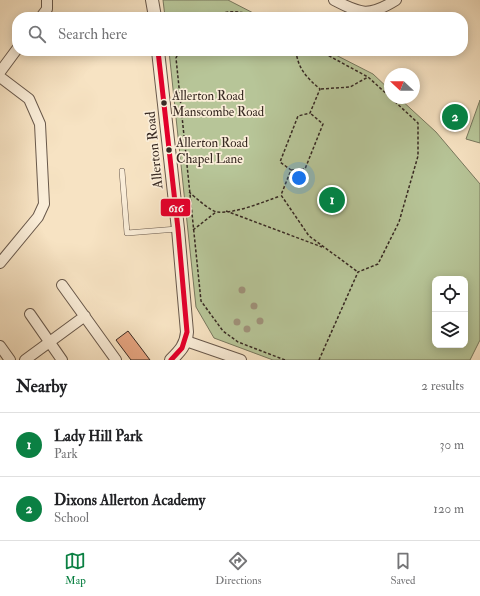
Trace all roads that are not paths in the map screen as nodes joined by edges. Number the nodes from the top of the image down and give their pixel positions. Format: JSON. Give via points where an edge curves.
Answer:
{"nodes":[{"id":1,"x":47,"y":0,"type":"edge"},
{"id":2,"x":152,"y":0,"type":"edge"},
{"id":3,"x":334,"y":0,"type":"edge"},
{"id":4,"x":396,"y":0,"type":"edge"},
{"id":5,"x":45,"y":12,"type":"edge"},
{"id":6,"x":153,"y":12,"type":"edge"},
{"id":7,"x":12,"y":56,"type":"edge"},
{"id":8,"x":159,"y":56,"type":"edge"},
{"id":9,"x":0,"y":72,"type":"edge"},
{"id":10,"x":0,"y":77,"type":"edge"},
{"id":11,"x":122,"y":171,"type":"dead end"},
{"id":12,"x":178,"y":229,"type":"junction"},
{"id":13,"x":0,"y":263,"type":"edge"},
{"id":14,"x":62,"y":285,"type":"dead end"},
{"id":15,"x":30,"y":314,"type":"dead end"},
{"id":16,"x":85,"y":316,"type":"junction"},
{"id":17,"x":186,"y":341,"type":"junction"},
{"id":18,"x":50,"y":342,"type":"junction"},
{"id":19,"x":0,"y":346,"type":"edge"},
{"id":20,"x":176,"y":358,"type":"edge"},
{"id":21,"x":10,"y":360,"type":"edge"},
{"id":22,"x":25,"y":360,"type":"edge"},
{"id":23,"x":62,"y":360,"type":"edge"},
{"id":24,"x":116,"y":360,"type":"edge"},
{"id":25,"x":241,"y":360,"type":"edge"}],
"edges":[{"from":1,"to":5,"type":"street"},
{"from":2,"to":6,"type":"street"},
{"from":3,"to":4,"type":"street","via":[[356,11],[379,11]]},
{"from":7,"to":9,"type":"street"},
{"from":8,"to":12,"type":"street","name":"Allerton Road"},
{"from":10,"to":13,"type":"street","via":[[29,99],[40,124],[44,204],[38,217]]},
{"from":11,"to":12,"type":"lane","via":[[127,233]]},
{"from":12,"to":17,"type":"street","name":"Allerton Road"},
{"from":14,"to":16,"type":"street"},
{"from":15,"to":18,"type":"street"},
{"from":16,"to":18,"type":"street"},
{"from":16,"to":24,"type":"street"},
{"from":17,"to":20,"type":"street"},
{"from":17,"to":25,"type":"street"},
{"from":18,"to":22,"type":"street"},
{"from":18,"to":23,"type":"street"},
{"from":19,"to":21,"type":"street"}]}
